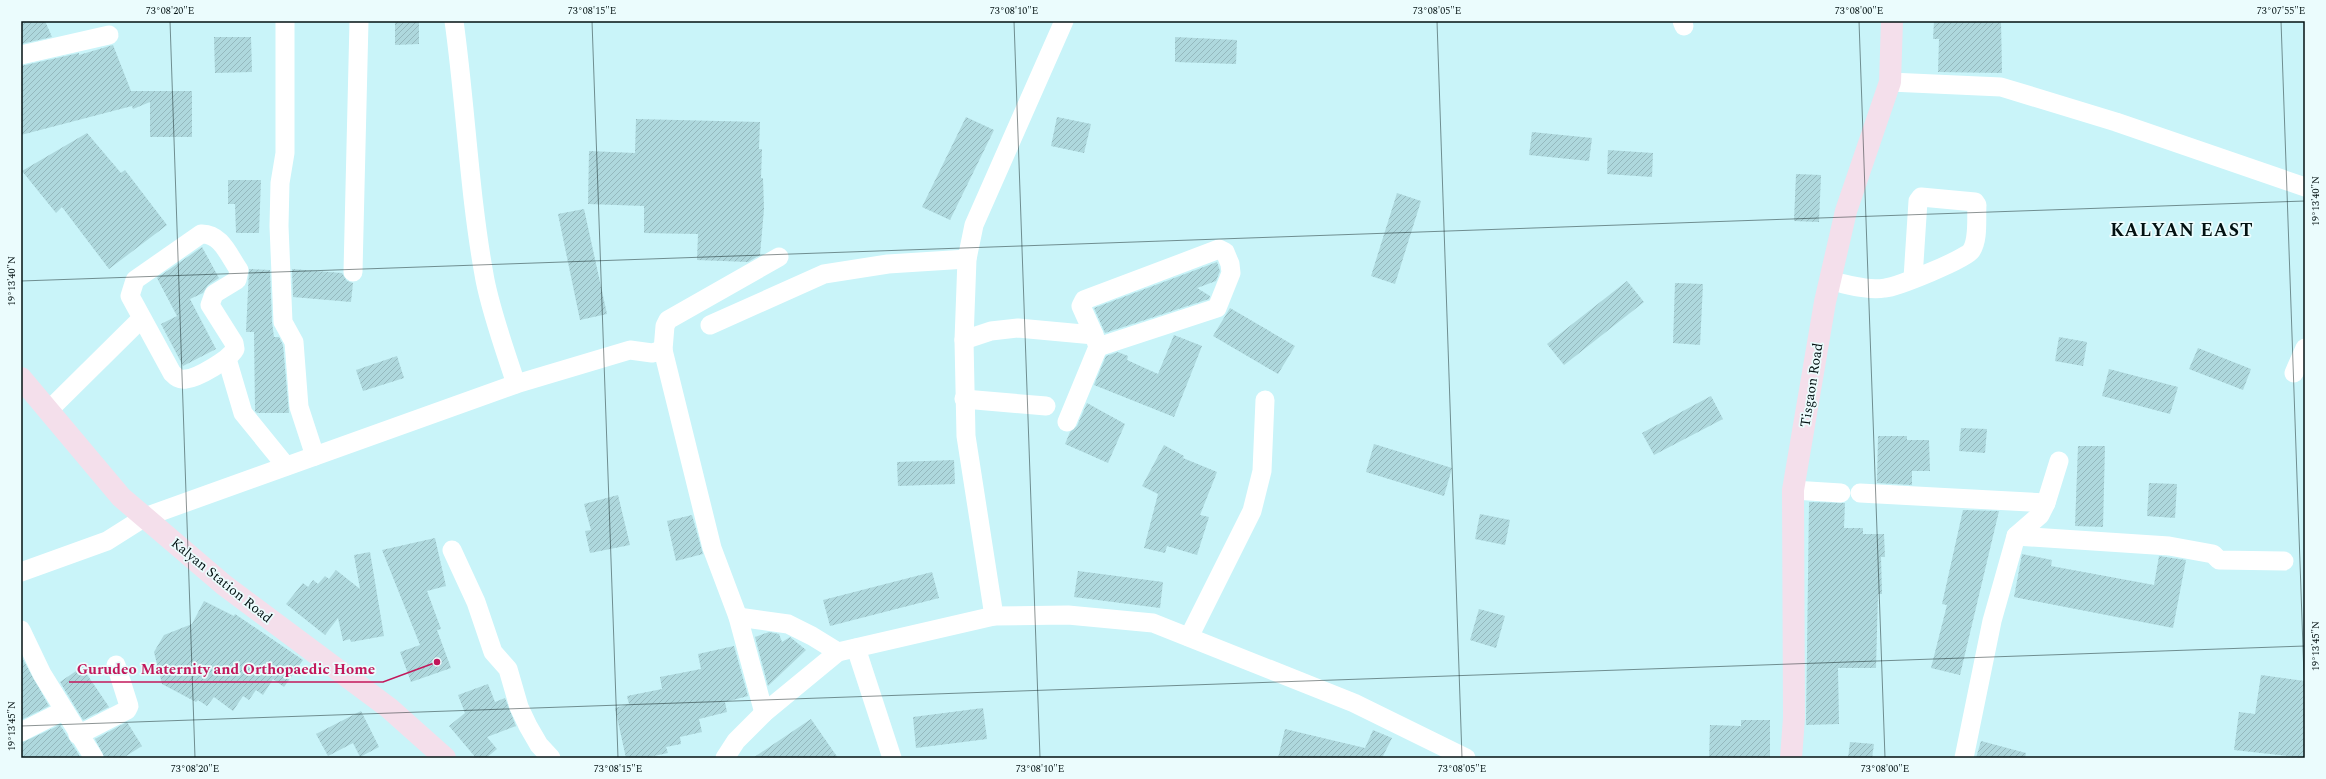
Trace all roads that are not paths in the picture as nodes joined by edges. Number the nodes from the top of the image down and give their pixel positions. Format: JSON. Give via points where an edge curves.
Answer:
{"nodes":[{"id":1,"x":285,"y":21,"type":"edge"},
{"id":2,"x":359,"y":21,"type":"edge"},
{"id":3,"x":454,"y":21,"type":"edge"},
{"id":4,"x":1064,"y":21,"type":"edge"},
{"id":5,"x":1892,"y":21,"type":"edge"},
{"id":6,"x":109,"y":35,"type":"dead end"},
{"id":7,"x":21,"y":55,"type":"edge"},
{"id":8,"x":1890,"y":82,"type":"junction"},
{"id":9,"x":2305,"y":187,"type":"edge"},
{"id":10,"x":779,"y":257,"type":"dead end"},
{"id":11,"x":967,"y":259,"type":"junction"},
{"id":12,"x":353,"y":272,"type":"dead end"},
{"id":13,"x":1913,"y":278,"type":"junction"},
{"id":14,"x":1830,"y":281,"type":"junction"},
{"id":15,"x":141,"y":319,"type":"junction"},
{"id":16,"x":710,"y":325,"type":"dead end"},
{"id":17,"x":964,"y":340,"type":"junction"},
{"id":18,"x":1096,"y":341,"type":"junction"},
{"id":19,"x":2305,"y":348,"type":"edge"},
{"id":20,"x":663,"y":350,"type":"junction"},
{"id":21,"x":227,"y":359,"type":"junction"},
{"id":22,"x":2294,"y":373,"type":"dead end"},
{"id":23,"x":21,"y":378,"type":"edge"},
{"id":24,"x":516,"y":384,"type":"junction"},
{"id":25,"x":964,"y":399,"type":"junction"},
{"id":26,"x":1265,"y":400,"type":"dead end"},
{"id":27,"x":1046,"y":406,"type":"dead end"},
{"id":28,"x":48,"y":411,"type":"junction"},
{"id":29,"x":1067,"y":422,"type":"dead end"},
{"id":30,"x":315,"y":456,"type":"junction"},
{"id":31,"x":2059,"y":461,"type":"dead end"},
{"id":32,"x":286,"y":466,"type":"junction"},
{"id":33,"x":1793,"y":490,"type":"junction"},
{"id":34,"x":1841,"y":492,"type":"dead end"},
{"id":35,"x":1860,"y":493,"type":"dead end"},
{"id":36,"x":2046,"y":503,"type":"junction"},
{"id":37,"x":145,"y":516,"type":"junction"},
{"id":38,"x":2016,"y":536,"type":"junction"},
{"id":39,"x":452,"y":550,"type":"dead end"},
{"id":40,"x":2284,"y":561,"type":"dead end"},
{"id":41,"x":21,"y":572,"type":"edge"},
{"id":42,"x":994,"y":616,"type":"junction"},
{"id":43,"x":738,"y":618,"type":"junction"},
{"id":44,"x":21,"y":630,"type":"edge"},
{"id":45,"x":1189,"y":637,"type":"junction"},
{"id":46,"x":856,"y":648,"type":"junction"},
{"id":47,"x":838,"y":652,"type":"junction"},
{"id":48,"x":116,"y":665,"type":"dead end"},
{"id":49,"x":63,"y":711,"type":"junction"},
{"id":50,"x":764,"y":713,"type":"junction"},
{"id":51,"x":21,"y":732,"type":"edge"},
{"id":52,"x":78,"y":735,"type":"junction"},
{"id":53,"x":438,"y":756,"type":"edge"},
{"id":54,"x":94,"y":758,"type":"edge"},
{"id":55,"x":551,"y":758,"type":"edge"},
{"id":56,"x":725,"y":758,"type":"edge"},
{"id":57,"x":892,"y":758,"type":"edge"},
{"id":58,"x":1466,"y":758,"type":"edge"},
{"id":59,"x":1791,"y":758,"type":"edge"},
{"id":60,"x":1964,"y":758,"type":"edge"}],
"edges":[{"from":1,"to":30,"type":"street","via":[[285,153],[280,183],[279,226],[283,322],[294,342],[299,407]]},
{"from":2,"to":12,"type":"street"},
{"from":3,"to":24,"type":"street","via":[[479,242],[486,281]]},
{"from":4,"to":11,"type":"street","via":[[974,225]]},
{"from":5,"to":8,"type":"street","name":"Tisgaon Road"},
{"from":6,"to":7,"type":"street"},
{"from":8,"to":9,"type":"street","via":[[2001,87],[2116,122]]},
{"from":8,"to":14,"type":"street","name":"Tisgaon Road","via":[[1846,211]]},
{"from":10,"to":20,"type":"street","via":[[668,320]]},
{"from":11,"to":16,"type":"street","via":[[888,264],[824,274]]},
{"from":11,"to":17,"type":"street"},
{"from":13,"to":13,"type":"street","via":[[1918,201],[1921,196],[1975,202],[1977,205],[1974,243],[1971,251]]},
{"from":13,"to":14,"type":"street","via":[[1895,286],[1879,289]]},
{"from":14,"to":33,"type":"street","name":"Tisgaon Road"},
{"from":15,"to":21,"type":"street","via":[[177,378],[192,378]]},
{"from":15,"to":21,"type":"street","via":[[130,296],[134,280],[201,234],[217,237],[239,270],[237,280],[214,294],[211,299],[212,310],[234,343],[232,354]]},
{"from":15,"to":28,"type":"street"},
{"from":17,"to":18,"type":"street","via":[[991,331],[1018,328]]},
{"from":17,"to":25,"type":"street"},
{"from":18,"to":18,"type":"street","via":[[1081,306],[1084,300],[1219,250],[1225,252],[1231,273],[1217,308]]},
{"from":18,"to":29,"type":"street"},
{"from":19,"to":22,"type":"street"},
{"from":20,"to":24,"type":"street","via":[[630,350]]},
{"from":20,"to":43,"type":"street","via":[[712,548]]},
{"from":21,"to":32,"type":"street","via":[[243,413]]},
{"from":23,"to":28,"type":"street","name":"Kalyan Station Road"},
{"from":24,"to":30,"type":"street"},
{"from":25,"to":27,"type":"street"},
{"from":25,"to":42,"type":"street","via":[[968,457]]},
{"from":26,"to":45,"type":"street","via":[[1262,471],[1252,511]]},
{"from":28,"to":37,"type":"street","name":"Kalyan Station Road","via":[[121,497]]},
{"from":30,"to":32,"type":"street"},
{"from":31,"to":36,"type":"street"},
{"from":32,"to":37,"type":"street"},
{"from":33,"to":34,"type":"street"},
{"from":33,"to":59,"type":"street","name":"Tisgaon Road","via":[[1794,718]]},
{"from":35,"to":36,"type":"street"},
{"from":36,"to":38,"type":"street","via":[[2040,515]]},
{"from":37,"to":41,"type":"street","via":[[107,541]]},
{"from":37,"to":53,"type":"street","name":"Kalyan Station Road","via":[[224,584],[389,708]]},
{"from":38,"to":40,"type":"street","via":[[2168,546],[2213,554],[2219,560]]},
{"from":38,"to":60,"type":"street","via":[[1992,621]]},
{"from":39,"to":55,"type":"street","via":[[476,602],[493,652],[508,669],[519,707],[528,726],[539,745]]},
{"from":42,"to":45,"type":"street","via":[[1068,615],[1153,623]]},
{"from":42,"to":46,"type":"street"},
{"from":43,"to":47,"type":"street","via":[[788,624]]},
{"from":43,"to":50,"type":"street"},
{"from":44,"to":49,"type":"street"},
{"from":45,"to":58,"type":"street","via":[[1354,703]]},
{"from":46,"to":47,"type":"street"},
{"from":46,"to":57,"type":"street"},
{"from":47,"to":50,"type":"street"},
{"from":48,"to":52,"type":"street","via":[[129,706],[127,710]]},
{"from":49,"to":51,"type":"street"},
{"from":49,"to":52,"type":"street"},
{"from":50,"to":56,"type":"street","via":[[736,741]]},
{"from":52,"to":54,"type":"street"}]}
